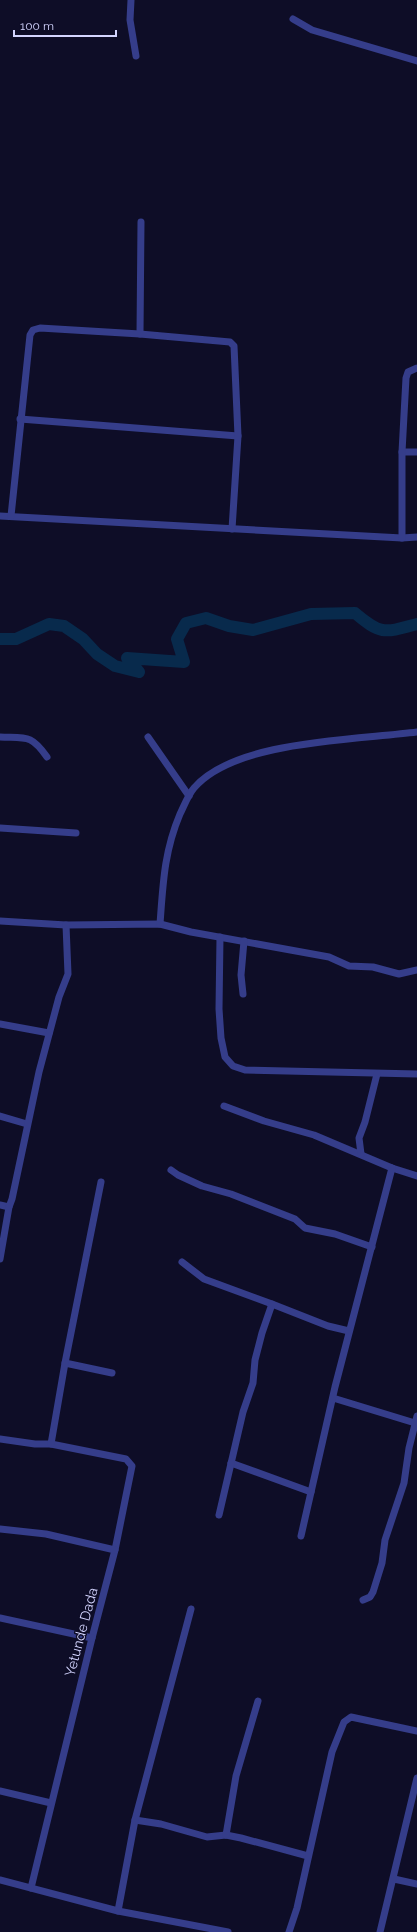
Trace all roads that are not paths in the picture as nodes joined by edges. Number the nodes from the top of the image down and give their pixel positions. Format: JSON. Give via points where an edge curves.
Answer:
{"nodes":[{"id":1,"x":131,"y":0,"type":"edge"},
{"id":2,"x":293,"y":19,"type":"dead end"},
{"id":3,"x":136,"y":56,"type":"dead end"},
{"id":4,"x":417,"y":61,"type":"edge"},
{"id":5,"x":141,"y":222,"type":"dead end"},
{"id":6,"x":140,"y":334,"type":"junction"},
{"id":7,"x":417,"y":368,"type":"edge"},
{"id":8,"x":20,"y":419,"type":"junction"},
{"id":9,"x":238,"y":436,"type":"junction"},
{"id":10,"x":402,"y":452,"type":"junction"},
{"id":11,"x":417,"y":452,"type":"edge"},
{"id":12,"x":0,"y":516,"type":"edge"},
{"id":13,"x":11,"y":516,"type":"junction"},
{"id":14,"x":232,"y":529,"type":"junction"},
{"id":15,"x":417,"y":537,"type":"edge"},
{"id":16,"x":402,"y":538,"type":"junction"},
{"id":17,"x":417,"y":732,"type":"edge"},
{"id":18,"x":0,"y":737,"type":"edge"},
{"id":19,"x":148,"y":737,"type":"dead end"},
{"id":20,"x":47,"y":757,"type":"dead end"},
{"id":21,"x":189,"y":796,"type":"junction"},
{"id":22,"x":0,"y":828,"type":"edge"},
{"id":23,"x":76,"y":833,"type":"dead end"},
{"id":24,"x":0,"y":921,"type":"edge"},
{"id":25,"x":160,"y":924,"type":"junction"},
{"id":26,"x":66,"y":925,"type":"junction"},
{"id":27,"x":220,"y":937,"type":"junction"},
{"id":28,"x":244,"y":941,"type":"junction"},
{"id":29,"x":417,"y":970,"type":"edge"},
{"id":30,"x":243,"y":994,"type":"dead end"},
{"id":31,"x":0,"y":1024,"type":"edge"},
{"id":32,"x":49,"y":1033,"type":"junction"},
{"id":33,"x":377,"y":1074,"type":"junction"},
{"id":34,"x":417,"y":1074,"type":"edge"},
{"id":35,"x":224,"y":1106,"type":"dead end"},
{"id":36,"x":0,"y":1116,"type":"edge"},
{"id":37,"x":27,"y":1124,"type":"junction"},
{"id":38,"x":361,"y":1154,"type":"junction"},
{"id":39,"x":392,"y":1168,"type":"junction"},
{"id":40,"x":171,"y":1170,"type":"dead end"},
{"id":41,"x":417,"y":1176,"type":"edge"},
{"id":42,"x":101,"y":1182,"type":"dead end"},
{"id":43,"x":0,"y":1205,"type":"edge"},
{"id":44,"x":9,"y":1207,"type":"junction"},
{"id":45,"x":372,"y":1247,"type":"junction"},
{"id":46,"x":0,"y":1259,"type":"edge"},
{"id":47,"x":182,"y":1262,"type":"dead end"},
{"id":48,"x":272,"y":1304,"type":"junction"},
{"id":49,"x":349,"y":1331,"type":"junction"},
{"id":50,"x":65,"y":1363,"type":"junction"},
{"id":51,"x":112,"y":1373,"type":"dead end"},
{"id":52,"x":333,"y":1398,"type":"junction"},
{"id":53,"x":416,"y":1419,"type":"edge"},
{"id":54,"x":0,"y":1439,"type":"edge"},
{"id":55,"x":50,"y":1444,"type":"junction"},
{"id":56,"x":231,"y":1462,"type":"junction"},
{"id":57,"x":311,"y":1492,"type":"junction"},
{"id":58,"x":219,"y":1515,"type":"dead end"},
{"id":59,"x":0,"y":1529,"type":"edge"},
{"id":60,"x":301,"y":1536,"type":"dead end"},
{"id":61,"x":116,"y":1550,"type":"junction"},
{"id":62,"x":363,"y":1600,"type":"dead end"},
{"id":63,"x":191,"y":1609,"type":"dead end"},
{"id":64,"x":0,"y":1618,"type":"edge"},
{"id":65,"x":92,"y":1638,"type":"junction"},
{"id":66,"x":258,"y":1701,"type":"dead end"},
{"id":67,"x":417,"y":1731,"type":"edge"},
{"id":68,"x":417,"y":1778,"type":"edge"},
{"id":69,"x":0,"y":1791,"type":"edge"},
{"id":70,"x":51,"y":1803,"type":"junction"},
{"id":71,"x":135,"y":1820,"type":"junction"},
{"id":72,"x":226,"y":1835,"type":"junction"},
{"id":73,"x":308,"y":1856,"type":"junction"},
{"id":74,"x":394,"y":1879,"type":"junction"},
{"id":75,"x":0,"y":1880,"type":"edge"},
{"id":76,"x":417,"y":1884,"type":"edge"},
{"id":77,"x":31,"y":1888,"type":"junction"},
{"id":78,"x":118,"y":1911,"type":"junction"},
{"id":79,"x":205,"y":1930,"type":"edge"},
{"id":80,"x":228,"y":1932,"type":"edge"},
{"id":81,"x":289,"y":1932,"type":"edge"},
{"id":82,"x":380,"y":1932,"type":"edge"}],
"edges":[{"from":1,"to":3,"type":"street","via":[[130,20]]},
{"from":2,"to":4,"type":"street","via":[[312,30]]},
{"from":5,"to":6,"type":"street"},
{"from":6,"to":8,"type":"street","via":[[40,328],[33,330],[28,341]]},
{"from":6,"to":9,"type":"street","via":[[233,344]]},
{"from":7,"to":10,"type":"street","via":[[408,372],[406,378]]},
{"from":8,"to":9,"type":"street"},
{"from":8,"to":13,"type":"street"},
{"from":9,"to":14,"type":"street"},
{"from":10,"to":11,"type":"street"},
{"from":10,"to":16,"type":"street"},
{"from":12,"to":13,"type":"street"},
{"from":13,"to":14,"type":"street"},
{"from":14,"to":16,"type":"street"},
{"from":15,"to":16,"type":"street"},
{"from":17,"to":21,"type":"street","via":[[324,741],[264,752],[223,766],[199,784]]},
{"from":18,"to":20,"type":"street","via":[[30,738]]},
{"from":19,"to":21,"type":"street"},
{"from":21,"to":25,"type":"street","via":[[172,834],[166,856]]},
{"from":22,"to":23,"type":"street"},
{"from":24,"to":26,"type":"street"},
{"from":25,"to":26,"type":"street"},
{"from":25,"to":27,"type":"street"},
{"from":26,"to":32,"type":"street","via":[[68,974]]},
{"from":27,"to":28,"type":"street"},
{"from":27,"to":33,"type":"street","via":[[220,1038],[225,1057],[233,1066],[245,1070]]},
{"from":28,"to":29,"type":"street","via":[[329,957],[349,966],[372,967],[399,974]]},
{"from":28,"to":30,"type":"street","via":[[241,975]]},
{"from":31,"to":32,"type":"street"},
{"from":32,"to":37,"type":"street"},
{"from":33,"to":34,"type":"street"},
{"from":33,"to":38,"type":"street","via":[[359,1138]]},
{"from":35,"to":38,"type":"street","via":[[264,1121],[314,1134]]},
{"from":36,"to":37,"type":"street"},
{"from":37,"to":44,"type":"street"},
{"from":38,"to":39,"type":"street"},
{"from":39,"to":41,"type":"street"},
{"from":39,"to":45,"type":"street"},
{"from":40,"to":45,"type":"street","via":[[202,1186],[295,1219],[305,1228],[336,1234]]},
{"from":42,"to":50,"type":"street"},
{"from":43,"to":44,"type":"street"},
{"from":44,"to":46,"type":"street"},
{"from":45,"to":49,"type":"street"},
{"from":47,"to":48,"type":"street","via":[[204,1279]]},
{"from":48,"to":49,"type":"street","via":[[328,1326]]},
{"from":48,"to":56,"type":"street","via":[[262,1333],[255,1360],[253,1383]]},
{"from":49,"to":52,"type":"street"},
{"from":50,"to":51,"type":"street"},
{"from":50,"to":55,"type":"street"},
{"from":52,"to":53,"type":"street"},
{"from":52,"to":57,"type":"street"},
{"from":53,"to":62,"type":"street","via":[[404,1484],[385,1540],[382,1563],[370,1597]]},
{"from":54,"to":55,"type":"street"},
{"from":55,"to":61,"type":"street","name":"Yetunde Dada","via":[[130,1461],[132,1466]]},
{"from":56,"to":57,"type":"street"},
{"from":56,"to":58,"type":"street"},
{"from":57,"to":60,"type":"street"},
{"from":59,"to":61,"type":"street","via":[[46,1534]]},
{"from":61,"to":65,"type":"street","name":"Yetunde Dada"},
{"from":63,"to":71,"type":"street"},
{"from":64,"to":65,"type":"street"},
{"from":65,"to":70,"type":"street","name":"Yetunde Dada"},
{"from":66,"to":72,"type":"street","via":[[236,1776]]},
{"from":67,"to":73,"type":"street","via":[[352,1717],[344,1722],[332,1752]]},
{"from":68,"to":74,"type":"street"},
{"from":69,"to":70,"type":"street"},
{"from":70,"to":77,"type":"street","name":"Yetunde Dada"},
{"from":71,"to":72,"type":"street","via":[[161,1824],[207,1837]]},
{"from":71,"to":78,"type":"street"},
{"from":72,"to":73,"type":"street"},
{"from":73,"to":81,"type":"street"},
{"from":74,"to":76,"type":"street"},
{"from":74,"to":82,"type":"street"},
{"from":75,"to":77,"type":"street"},
{"from":77,"to":78,"type":"street"},
{"from":78,"to":79,"type":"street"},
{"from":79,"to":80,"type":"street"}]}
